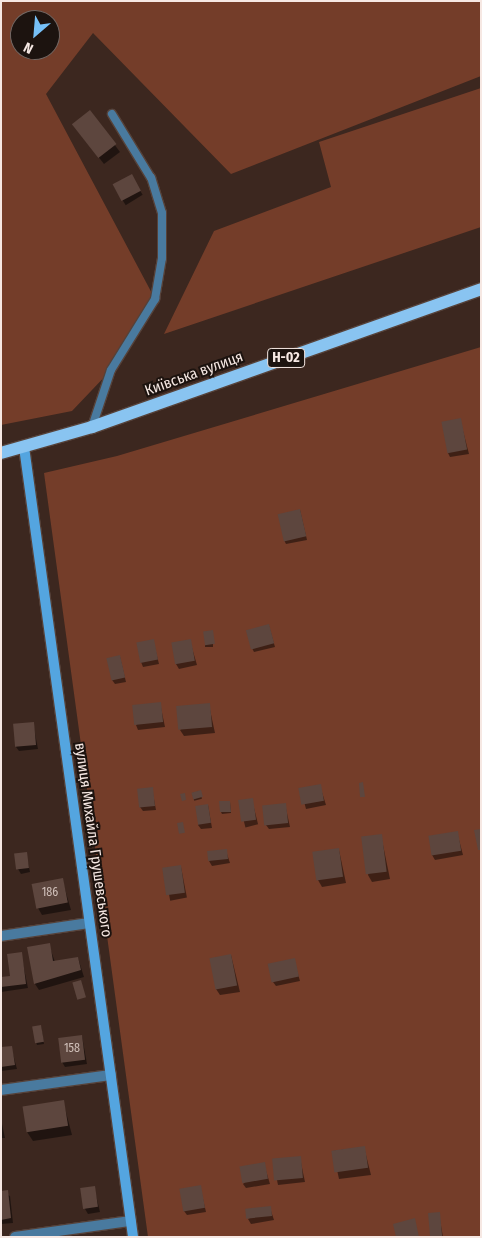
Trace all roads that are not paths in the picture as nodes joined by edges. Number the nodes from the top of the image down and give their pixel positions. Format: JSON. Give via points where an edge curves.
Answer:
{"nodes":[{"id":1,"x":112,"y":114,"type":"dead end"},
{"id":2,"x":481,"y":289,"type":"edge"},
{"id":3,"x":92,"y":427,"type":"junction"},
{"id":4,"x":24,"y":447,"type":"junction"},
{"id":5,"x":1,"y":452,"type":"edge"},
{"id":6,"x":89,"y":923,"type":"junction"},
{"id":7,"x":1,"y":936,"type":"edge"},
{"id":8,"x":110,"y":1075,"type":"junction"},
{"id":9,"x":1,"y":1090,"type":"edge"},
{"id":10,"x":131,"y":1221,"type":"junction"},
{"id":11,"x":15,"y":1237,"type":"edge"},
{"id":12,"x":133,"y":1237,"type":"edge"}],
"edges":[{"from":1,"to":3,"type":"lane","via":[[151,178],[162,213],[162,258],[155,299],[111,370]]},
{"from":2,"to":3,"type":"main road","name":"Київська вулиця","number":"Н-02"},
{"from":3,"to":4,"type":"main road","name":"Київська вулиця","number":"Н-02"},
{"from":4,"to":5,"type":"main road","name":"Київська вулиця","number":"Н-02"},
{"from":4,"to":6,"type":"street","name":"вулиця Михайла Грушевського"},
{"from":6,"to":7,"type":"street"},
{"from":6,"to":8,"type":"street","name":"вулиця Михайла Грушевського"},
{"from":8,"to":9,"type":"street"},
{"from":8,"to":10,"type":"street","name":"вулиця Михайла Грушевського"},
{"from":10,"to":11,"type":"street"},
{"from":10,"to":12,"type":"street","name":"вулиця Михайла Грушевського"}]}
